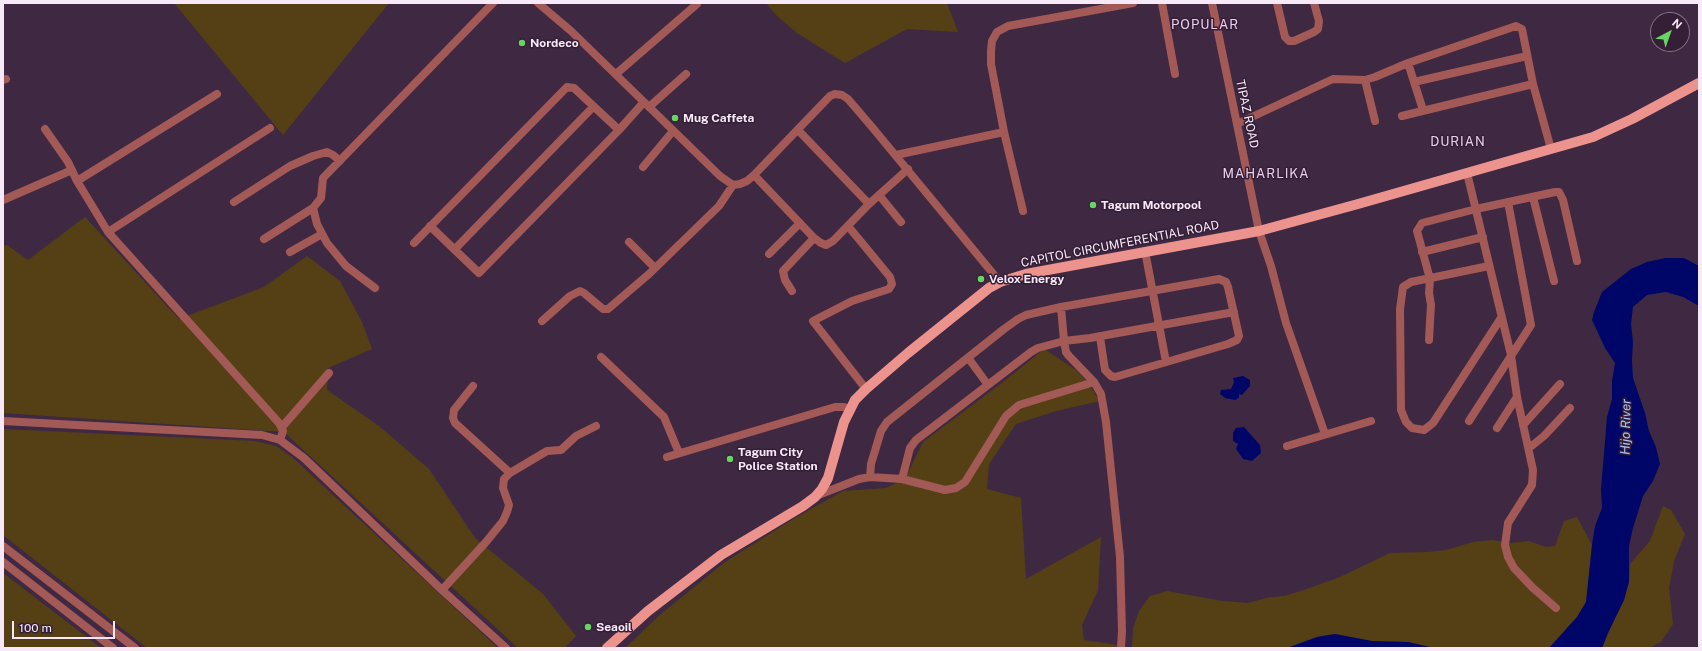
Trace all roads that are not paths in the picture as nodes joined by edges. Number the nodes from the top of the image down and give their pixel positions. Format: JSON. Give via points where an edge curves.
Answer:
{"nodes":[{"id":1,"x":493,"y":3,"type":"edge"},
{"id":2,"x":538,"y":3,"type":"edge"},
{"id":3,"x":1133,"y":3,"type":"edge"},
{"id":4,"x":1162,"y":3,"type":"edge"},
{"id":5,"x":1212,"y":3,"type":"edge"},
{"id":6,"x":1277,"y":3,"type":"edge"},
{"id":7,"x":1314,"y":3,"type":"edge"},
{"id":8,"x":697,"y":4,"type":"dead end"},
{"id":9,"x":1527,"y":56,"type":"junction"},
{"id":10,"x":1408,"y":63,"type":"junction"},
{"id":11,"x":616,"y":74,"type":"junction"},
{"id":12,"x":686,"y":74,"type":"dead end"},
{"id":13,"x":1175,"y":74,"type":"dead end"},
{"id":14,"x":1365,"y":80,"type":"junction"},
{"id":15,"x":1414,"y":82,"type":"junction"},
{"id":16,"x":1699,"y":83,"type":"edge"},
{"id":17,"x":1533,"y":84,"type":"junction"},
{"id":18,"x":218,"y":94,"type":"dead end"},
{"id":19,"x":647,"y":104,"type":"junction"},
{"id":20,"x":593,"y":107,"type":"junction"},
{"id":21,"x":1423,"y":110,"type":"junction"},
{"id":22,"x":1402,"y":116,"type":"dead end"},
{"id":23,"x":1375,"y":121,"type":"dead end"},
{"id":24,"x":1237,"y":124,"type":"junction"},
{"id":25,"x":270,"y":128,"type":"dead end"},
{"id":26,"x":45,"y":129,"type":"dead end"},
{"id":27,"x":619,"y":130,"type":"junction"},
{"id":28,"x":798,"y":130,"type":"junction"},
{"id":29,"x":673,"y":131,"type":"junction"},
{"id":30,"x":1004,"y":132,"type":"junction"},
{"id":31,"x":1550,"y":149,"type":"junction"},
{"id":32,"x":896,"y":155,"type":"junction"},
{"id":33,"x":340,"y":161,"type":"junction"},
{"id":34,"x":643,"y":167,"type":"dead end"},
{"id":35,"x":908,"y":169,"type":"junction"},
{"id":36,"x":72,"y":170,"type":"junction"},
{"id":37,"x":1467,"y":173,"type":"junction"},
{"id":38,"x":754,"y":176,"type":"junction"},
{"id":39,"x":77,"y":181,"type":"junction"},
{"id":40,"x":733,"y":185,"type":"junction"},
{"id":41,"x":878,"y":195,"type":"junction"},
{"id":42,"x":1534,"y":197,"type":"junction"},
{"id":43,"x":3,"y":200,"type":"edge"},
{"id":44,"x":234,"y":202,"type":"dead end"},
{"id":45,"x":1508,"y":202,"type":"junction"},
{"id":46,"x":869,"y":204,"type":"junction"},
{"id":47,"x":313,"y":208,"type":"junction"},
{"id":48,"x":1476,"y":209,"type":"junction"},
{"id":49,"x":1023,"y":211,"type":"dead end"},
{"id":50,"x":902,"y":222,"type":"dead end"},
{"id":51,"x":800,"y":223,"type":"junction"},
{"id":52,"x":430,"y":226,"type":"junction"},
{"id":53,"x":848,"y":226,"type":"junction"},
{"id":54,"x":1259,"y":231,"type":"junction"},
{"id":55,"x":108,"y":232,"type":"junction"},
{"id":56,"x":322,"y":234,"type":"junction"},
{"id":57,"x":814,"y":238,"type":"junction"},
{"id":58,"x":1483,"y":238,"type":"junction"},
{"id":59,"x":264,"y":239,"type":"dead end"},
{"id":60,"x":414,"y":242,"type":"dead end"},
{"id":61,"x":629,"y":242,"type":"dead end"},
{"id":62,"x":455,"y":250,"type":"junction"},
{"id":63,"x":1144,"y":251,"type":"junction"},
{"id":64,"x":290,"y":252,"type":"dead end"},
{"id":65,"x":1422,"y":252,"type":"junction"},
{"id":66,"x":769,"y":254,"type":"dead end"},
{"id":67,"x":1577,"y":260,"type":"dead end"},
{"id":68,"x":1489,"y":266,"type":"junction"},
{"id":69,"x":655,"y":268,"type":"junction"},
{"id":70,"x":1430,"y":279,"type":"junction"},
{"id":71,"x":1554,"y":281,"type":"dead end"},
{"id":72,"x":1000,"y":282,"type":"junction"},
{"id":73,"x":375,"y":288,"type":"dead end"},
{"id":74,"x":792,"y":291,"type":"dead end"},
{"id":75,"x":1152,"y":292,"type":"junction"},
{"id":76,"x":1061,"y":307,"type":"junction"},
{"id":77,"x":1234,"y":312,"type":"junction"},
{"id":78,"x":1501,"y":318,"type":"junction"},
{"id":79,"x":542,"y":321,"type":"dead end"},
{"id":80,"x":1158,"y":326,"type":"junction"},
{"id":81,"x":1100,"y":336,"type":"junction"},
{"id":82,"x":1429,"y":340,"type":"dead end"},
{"id":83,"x":1064,"y":341,"type":"junction"},
{"id":84,"x":1511,"y":355,"type":"junction"},
{"id":85,"x":601,"y":357,"type":"dead end"},
{"id":86,"x":969,"y":359,"type":"junction"},
{"id":87,"x":1166,"y":362,"type":"junction"},
{"id":88,"x":329,"y":373,"type":"dead end"},
{"id":89,"x":1094,"y":382,"type":"junction"},
{"id":90,"x":1560,"y":384,"type":"dead end"},
{"id":91,"x":988,"y":385,"type":"junction"},
{"id":92,"x":473,"y":386,"type":"dead end"},
{"id":93,"x":866,"y":389,"type":"junction"},
{"id":94,"x":1517,"y":397,"type":"junction"},
{"id":95,"x":1570,"y":408,"type":"dead end"},
{"id":96,"x":849,"y":410,"type":"junction"},
{"id":97,"x":3,"y":421,"type":"edge"},
{"id":98,"x":1371,"y":421,"type":"dead end"},
{"id":99,"x":1469,"y":421,"type":"dead end"},
{"id":100,"x":1523,"y":425,"type":"junction"},
{"id":101,"x":596,"y":426,"type":"dead end"},
{"id":102,"x":282,"y":427,"type":"junction"},
{"id":103,"x":1497,"y":428,"type":"dead end"},
{"id":104,"x":1325,"y":434,"type":"junction"},
{"id":105,"x":280,"y":440,"type":"junction"},
{"id":106,"x":1287,"y":446,"type":"dead end"},
{"id":107,"x":1528,"y":448,"type":"junction"},
{"id":108,"x":679,"y":453,"type":"junction"},
{"id":109,"x":667,"y":457,"type":"dead end"},
{"id":110,"x":510,"y":473,"type":"junction"},
{"id":111,"x":870,"y":477,"type":"junction"},
{"id":112,"x":902,"y":479,"type":"junction"},
{"id":113,"x":815,"y":497,"type":"junction"},
{"id":114,"x":3,"y":546,"type":"edge"},
{"id":115,"x":3,"y":562,"type":"edge"},
{"id":116,"x":31,"y":567,"type":"junction"},
{"id":117,"x":23,"y":578,"type":"junction"},
{"id":118,"x":442,"y":590,"type":"junction"},
{"id":119,"x":1556,"y":608,"type":"dead end"},
{"id":120,"x":113,"y":648,"type":"edge"},
{"id":121,"x":135,"y":648,"type":"edge"},
{"id":122,"x":506,"y":648,"type":"edge"},
{"id":123,"x":607,"y":648,"type":"edge"},
{"id":124,"x":1121,"y":648,"type":"edge"}],
"edges":[{"from":1,"to":33,"type":"street"},
{"from":2,"to":11,"type":"street"},
{"from":3,"to":30,"type":"street","via":[[1008,26],[996,32],[992,41],[991,64]]},
{"from":4,"to":13,"type":"street"},
{"from":5,"to":24,"type":"street","name":"TIPAZ ROAD"},
{"from":6,"to":7,"type":"street","via":[[1285,37],[1289,41],[1318,29],[1319,21]]},
{"from":8,"to":11,"type":"street"},
{"from":9,"to":10,"type":"street","via":[[1522,29],[1516,26]]},
{"from":9,"to":15,"type":"street"},
{"from":9,"to":17,"type":"street"},
{"from":10,"to":14,"type":"street"},
{"from":10,"to":15,"type":"street"},
{"from":11,"to":19,"type":"street"},
{"from":12,"to":19,"type":"street"},
{"from":14,"to":23,"type":"street"},
{"from":14,"to":24,"type":"street","via":[[1333,79]]},
{"from":15,"to":21,"type":"street"},
{"from":16,"to":31,"type":"main road","name":"CAPITOL CIRCUMFERENTIAL ROAD","via":[[1593,137]]},
{"from":17,"to":21,"type":"street"},
{"from":17,"to":31,"type":"street"},
{"from":18,"to":39,"type":"street"},
{"from":19,"to":27,"type":"street"},
{"from":19,"to":29,"type":"street"},
{"from":20,"to":27,"type":"street"},
{"from":20,"to":52,"type":"street","via":[[574,88],[570,86],[563,89]]},
{"from":20,"to":62,"type":"street"},
{"from":21,"to":22,"type":"street"},
{"from":24,"to":54,"type":"street","name":"TIPAZ ROAD"},
{"from":25,"to":55,"type":"street"},
{"from":26,"to":36,"type":"street"},
{"from":27,"to":62,"type":"street","via":[[479,273]]},
{"from":28,"to":32,"type":"street","via":[[830,96],[838,93],[848,99]]},
{"from":28,"to":38,"type":"street"},
{"from":28,"to":46,"type":"street"},
{"from":29,"to":34,"type":"street"},
{"from":29,"to":40,"type":"street","via":[[720,176]]},
{"from":30,"to":32,"type":"street"},
{"from":30,"to":49,"type":"street"},
{"from":31,"to":37,"type":"main road","name":"CAPITOL CIRCUMFERENTIAL ROAD"},
{"from":32,"to":35,"type":"street"},
{"from":33,"to":44,"type":"street","via":[[327,152],[313,156],[290,166]]},
{"from":33,"to":47,"type":"street","via":[[323,178],[321,198]]},
{"from":35,"to":41,"type":"street"},
{"from":35,"to":72,"type":"street"},
{"from":36,"to":39,"type":"street"},
{"from":36,"to":43,"type":"street"},
{"from":37,"to":48,"type":"street"},
{"from":37,"to":54,"type":"main road","name":"CAPITOL CIRCUMFERENTIAL ROAD"},
{"from":38,"to":40,"type":"street","via":[[747,182]]},
{"from":38,"to":51,"type":"street"},
{"from":39,"to":55,"type":"street"},
{"from":40,"to":69,"type":"street","via":[[719,206]]},
{"from":41,"to":46,"type":"street"},
{"from":41,"to":50,"type":"street"},
{"from":42,"to":45,"type":"street"},
{"from":42,"to":67,"type":"street","via":[[1555,192],[1562,195]]},
{"from":42,"to":71,"type":"street"},
{"from":45,"to":48,"type":"street"},
{"from":45,"to":84,"type":"street","via":[[1531,325]]},
{"from":46,"to":53,"type":"street"},
{"from":47,"to":56,"type":"street"},
{"from":47,"to":59,"type":"street"},
{"from":48,"to":58,"type":"street"},
{"from":48,"to":65,"type":"street","via":[[1419,225]]},
{"from":51,"to":57,"type":"street"},
{"from":51,"to":66,"type":"street"},
{"from":52,"to":60,"type":"street"},
{"from":52,"to":62,"type":"street"},
{"from":53,"to":57,"type":"street","via":[[830,244],[821,243]]},
{"from":53,"to":93,"type":"street","via":[[890,277],[892,284],[889,288],[852,301],[813,321]]},
{"from":54,"to":63,"type":"main road","name":"CAPITOL CIRCUMFERENTIAL ROAD"},
{"from":54,"to":104,"type":"street","name":"TIPAZ ROAD","via":[[1286,323]]},
{"from":55,"to":102,"type":"street"},
{"from":56,"to":64,"type":"street"},
{"from":56,"to":73,"type":"street","via":[[346,266]]},
{"from":57,"to":74,"type":"street","via":[[783,271]]},
{"from":58,"to":65,"type":"street"},
{"from":58,"to":68,"type":"street"},
{"from":61,"to":69,"type":"street"},
{"from":63,"to":72,"type":"main road","name":"CAPITOL CIRCUMFERENTIAL ROAD","via":[[1026,274]]},
{"from":63,"to":75,"type":"street"},
{"from":65,"to":70,"type":"street"},
{"from":68,"to":70,"type":"street"},
{"from":68,"to":78,"type":"street"},
{"from":69,"to":79,"type":"street","via":[[608,309],[603,309],[580,291],[570,296]]},
{"from":70,"to":78,"type":"street","via":[[1406,284],[1402,291],[1402,410],[1406,422],[1412,428],[1424,430],[1438,418]]},
{"from":70,"to":82,"type":"street"},
{"from":72,"to":93,"type":"main road","name":"CAPITOL CIRCUMFERENTIAL ROAD","via":[[989,288]]},
{"from":75,"to":76,"type":"street"},
{"from":75,"to":77,"type":"street","via":[[1223,280],[1228,287]]},
{"from":75,"to":80,"type":"street"},
{"from":76,"to":83,"type":"street"},
{"from":76,"to":86,"type":"street","via":[[1018,319]]},
{"from":77,"to":80,"type":"street"},
{"from":77,"to":87,"type":"street","via":[[1239,332],[1237,340]]},
{"from":78,"to":84,"type":"street"},
{"from":80,"to":81,"type":"street"},
{"from":80,"to":87,"type":"street"},
{"from":81,"to":83,"type":"street"},
{"from":81,"to":87,"type":"street","via":[[1105,370],[1111,376]]},
{"from":83,"to":89,"type":"street","via":[[1066,352]]},
{"from":83,"to":91,"type":"street","via":[[1031,352]]},
{"from":84,"to":94,"type":"street"},
{"from":84,"to":99,"type":"street"},
{"from":85,"to":108,"type":"street","via":[[664,417]]},
{"from":86,"to":91,"type":"street"},
{"from":86,"to":111,"type":"street","via":[[887,422],[881,431],[871,464]]},
{"from":88,"to":102,"type":"street"},
{"from":89,"to":112,"type":"street","via":[[1019,405],[1006,416],[965,482],[956,488],[945,490]]},
{"from":89,"to":124,"type":"street","via":[[1101,394],[1108,437],[1120,557]]},
{"from":90,"to":100,"type":"street"},
{"from":91,"to":112,"type":"street","via":[[912,443]]},
{"from":92,"to":110,"type":"street","via":[[454,410],[453,418]]},
{"from":93,"to":96,"type":"main road","name":"CAPITOL CIRCUMFERENTIAL ROAD"},
{"from":94,"to":100,"type":"street"},
{"from":94,"to":103,"type":"street"},
{"from":95,"to":107,"type":"street","via":[[1544,436]]},
{"from":96,"to":108,"type":"street","via":[[835,407]]},
{"from":96,"to":113,"type":"main road","name":"CAPITOL CIRCUMFERENTIAL ROAD","via":[[828,478]]},
{"from":97,"to":105,"type":"street","via":[[262,435]]},
{"from":98,"to":104,"type":"street"},
{"from":100,"to":107,"type":"street"},
{"from":101,"to":110,"type":"street","via":[[576,436],[561,450],[547,451]]},
{"from":102,"to":105,"type":"street","via":[[283,434]]},
{"from":104,"to":106,"type":"street"},
{"from":105,"to":118,"type":"street","via":[[304,458]]},
{"from":107,"to":119,"type":"street","via":[[1534,478],[1508,523],[1508,557],[1532,588]]},
{"from":108,"to":109,"type":"street"},
{"from":110,"to":118,"type":"street","via":[[503,482],[509,505],[503,521]]},
{"from":111,"to":112,"type":"street"},
{"from":111,"to":113,"type":"street"},
{"from":113,"to":123,"type":"main road","name":"CAPITOL CIRCUMFERENTIAL ROAD","via":[[721,555],[648,611]]},
{"from":114,"to":116,"type":"street"},
{"from":115,"to":117,"type":"street"},
{"from":116,"to":117,"type":"street"},
{"from":116,"to":121,"type":"street"},
{"from":117,"to":120,"type":"street"},
{"from":118,"to":122,"type":"street"}]}
